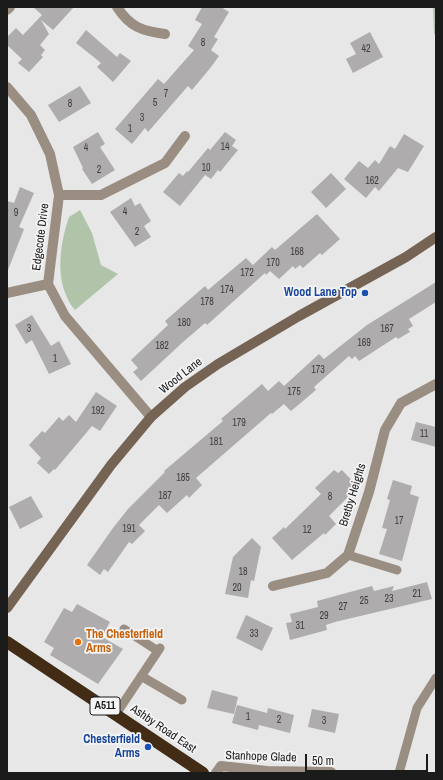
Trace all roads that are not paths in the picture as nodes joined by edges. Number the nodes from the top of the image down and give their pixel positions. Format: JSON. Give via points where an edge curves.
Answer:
{"nodes":[{"id":1,"x":10,"y":7,"type":"edge"},
{"id":2,"x":117,"y":7,"type":"edge"},
{"id":3,"x":7,"y":10,"type":"edge"},
{"id":4,"x":165,"y":34,"type":"dead end"},
{"id":5,"x":7,"y":87,"type":"edge"},
{"id":6,"x":185,"y":136,"type":"dead end"},
{"id":7,"x":59,"y":195,"type":"junction"},
{"id":8,"x":436,"y":237,"type":"edge"},
{"id":9,"x":48,"y":284,"type":"junction"},
{"id":10,"x":7,"y":292,"type":"edge"},
{"id":11,"x":436,"y":384,"type":"edge"},
{"id":12,"x":151,"y":417,"type":"junction"},
{"id":13,"x":348,"y":555,"type":"junction"},
{"id":14,"x":397,"y":570,"type":"dead end"},
{"id":15,"x":273,"y":586,"type":"dead end"},
{"id":16,"x":7,"y":608,"type":"edge"},
{"id":17,"x":124,"y":629,"type":"dead end"},
{"id":18,"x":7,"y":642,"type":"edge"},
{"id":19,"x":141,"y":676,"type":"junction"},
{"id":20,"x":436,"y":678,"type":"edge"},
{"id":21,"x":182,"y":700,"type":"dead end"},
{"id":22,"x":116,"y":714,"type":"junction"},
{"id":23,"x":331,"y":772,"type":"dead end"},
{"id":24,"x":203,"y":773,"type":"edge"},
{"id":25,"x":216,"y":773,"type":"edge"},
{"id":26,"x":399,"y":773,"type":"edge"}],
"edges":[{"from":1,"to":3,"type":"street"},
{"from":2,"to":4,"type":"street","via":[[123,17],[143,31]]},
{"from":5,"to":7,"type":"street","name":"Edgecote Drive","via":[[31,115],[50,154]]},
{"from":6,"to":7,"type":"street","via":[[165,163],[101,195]]},
{"from":7,"to":9,"type":"street","name":"Edgecote Drive"},
{"from":8,"to":12,"type":"street","name":"Wood Lane","via":[[406,257],[218,364],[185,387]]},
{"from":9,"to":10,"type":"street"},
{"from":9,"to":12,"type":"street","name":"Edgecote Drive","via":[[65,316]]},
{"from":11,"to":13,"type":"street","name":"Bretby Heights","via":[[400,403],[385,430],[369,492]]},
{"from":12,"to":16,"type":"street","name":"Wood Lane","via":[[111,465]]},
{"from":13,"to":14,"type":"lane"},
{"from":13,"to":15,"type":"street","via":[[327,573]]},
{"from":17,"to":19,"type":"lane","via":[[159,650]]},
{"from":18,"to":22,"type":"highway","name":"Ashby Road East","number":"A511"},
{"from":19,"to":21,"type":"lane"},
{"from":19,"to":22,"type":"lane"},
{"from":20,"to":26,"type":"lane","via":[[416,708]]},
{"from":22,"to":24,"type":"highway","name":"Ashby Road East","number":"A511"},
{"from":23,"to":25,"type":"street","name":"Stanhope Glade","via":[[267,771],[221,766]]}]}
